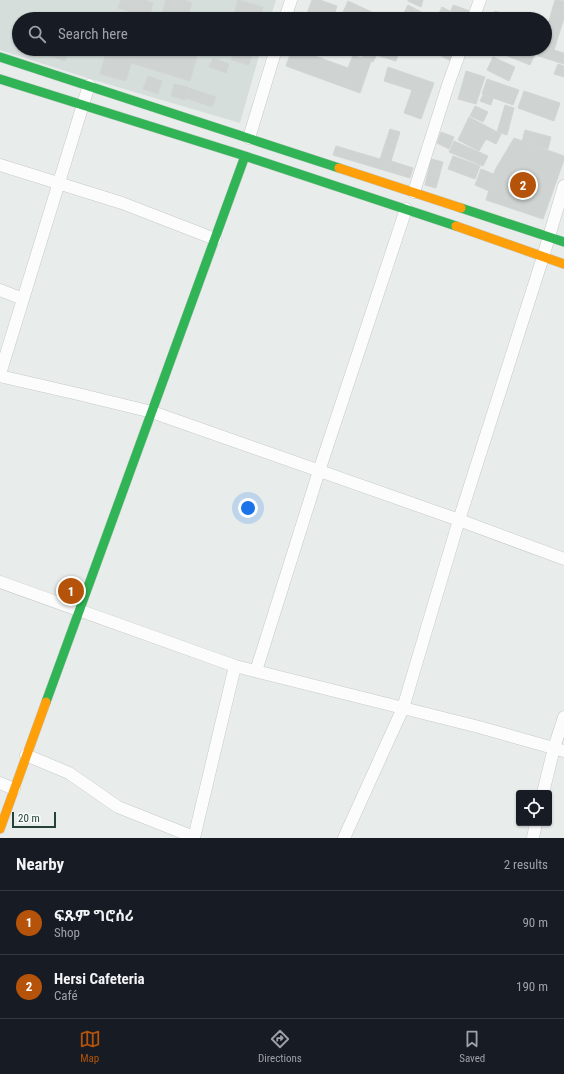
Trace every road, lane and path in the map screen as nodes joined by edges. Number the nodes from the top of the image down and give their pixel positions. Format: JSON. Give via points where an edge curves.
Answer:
{"nodes":[{"id":1,"x":291,"y":0,"type":"edge"},
{"id":2,"x":480,"y":0,"type":"edge"},
{"id":3,"x":287,"y":12,"type":"edge"},
{"id":4,"x":475,"y":12,"type":"edge"},
{"id":5,"x":274,"y":56,"type":"edge"},
{"id":6,"x":458,"y":56,"type":"edge"},
{"id":7,"x":0,"y":57,"type":"edge"},
{"id":8,"x":0,"y":79,"type":"edge"},
{"id":9,"x":89,"y":85,"type":"junction"},
{"id":10,"x":82,"y":106,"type":"junction"},
{"id":11,"x":249,"y":138,"type":"junction"},
{"id":12,"x":245,"y":156,"type":"junction"},
{"id":13,"x":0,"y":165,"type":"edge"},
{"id":14,"x":59,"y":183,"type":"junction"},
{"id":15,"x":564,"y":186,"type":"edge"},
{"id":16,"x":414,"y":192,"type":"junction"},
{"id":17,"x":406,"y":209,"type":"junction"},
{"id":18,"x":549,"y":237,"type":"junction"},
{"id":19,"x":215,"y":240,"type":"junction"},
{"id":20,"x":564,"y":242,"type":"edge"},
{"id":21,"x":543,"y":257,"type":"junction"},
{"id":22,"x":564,"y":264,"type":"edge"},
{"id":23,"x":0,"y":290,"type":"edge"},
{"id":24,"x":23,"y":299,"type":"junction"},
{"id":25,"x":0,"y":375,"type":"edge"},
{"id":26,"x":152,"y":412,"type":"junction"},
{"id":27,"x":319,"y":471,"type":"junction"},
{"id":28,"x":459,"y":520,"type":"junction"},
{"id":29,"x":564,"y":559,"type":"edge"},
{"id":30,"x":0,"y":582,"type":"edge"},
{"id":31,"x":79,"y":610,"type":"junction"},
{"id":32,"x":235,"y":666,"type":"junction"},
{"id":33,"x":256,"y":671,"type":"junction"},
{"id":34,"x":403,"y":708,"type":"junction"},
{"id":35,"x":564,"y":717,"type":"edge"},
{"id":36,"x":559,"y":749,"type":"edge"},
{"id":37,"x":26,"y":755,"type":"junction"},
{"id":38,"x":0,"y":783,"type":"edge"},
{"id":39,"x":14,"y":788,"type":"junction"},
{"id":40,"x":544,"y":790,"type":"edge"},
{"id":41,"x":535,"y":826,"type":"edge"},
{"id":42,"x":0,"y":829,"type":"edge"},
{"id":43,"x":194,"y":838,"type":"edge"},
{"id":44,"x":344,"y":838,"type":"edge"},
{"id":45,"x":533,"y":838,"type":"edge"}],
"edges":[{"from":1,"to":3,"type":"street"},
{"from":2,"to":4,"type":"street"},
{"from":5,"to":11,"type":"street"},
{"from":6,"to":16,"type":"street"},
{"from":7,"to":9,"type":"main road"},
{"from":8,"to":10,"type":"main road"},
{"from":9,"to":10,"type":"street"},
{"from":9,"to":11,"type":"main road"},
{"from":10,"to":12,"type":"main road"},
{"from":10,"to":14,"type":"street"},
{"from":11,"to":16,"type":"main road"},
{"from":12,"to":17,"type":"main road"},
{"from":12,"to":19,"type":"main road"},
{"from":13,"to":14,"type":"street"},
{"from":14,"to":19,"type":"street","via":[[122,203]]},
{"from":14,"to":24,"type":"street"},
{"from":15,"to":18,"type":"street"},
{"from":16,"to":18,"type":"main road"},
{"from":17,"to":21,"type":"main road"},
{"from":17,"to":27,"type":"street"},
{"from":18,"to":20,"type":"main road"},
{"from":18,"to":21,"type":"street"},
{"from":19,"to":26,"type":"main road"},
{"from":21,"to":22,"type":"main road"},
{"from":21,"to":28,"type":"street"},
{"from":23,"to":24,"type":"street"},
{"from":24,"to":25,"type":"street"},
{"from":25,"to":26,"type":"street"},
{"from":26,"to":27,"type":"street"},
{"from":26,"to":31,"type":"main road"},
{"from":27,"to":28,"type":"street"},
{"from":27,"to":33,"type":"street"},
{"from":28,"to":29,"type":"street"},
{"from":28,"to":34,"type":"street"},
{"from":30,"to":31,"type":"street"},
{"from":31,"to":32,"type":"street"},
{"from":31,"to":37,"type":"main road"},
{"from":32,"to":33,"type":"street"},
{"from":32,"to":43,"type":"street"},
{"from":33,"to":34,"type":"street"},
{"from":34,"to":36,"type":"street","via":[[480,726]]},
{"from":34,"to":44,"type":"street"},
{"from":35,"to":36,"type":"street"},
{"from":36,"to":40,"type":"street"},
{"from":37,"to":39,"type":"main road"},
{"from":37,"to":43,"type":"street","via":[[68,773],[118,807]]},
{"from":38,"to":39,"type":"street"},
{"from":39,"to":42,"type":"main road"},
{"from":41,"to":45,"type":"street"}]}
